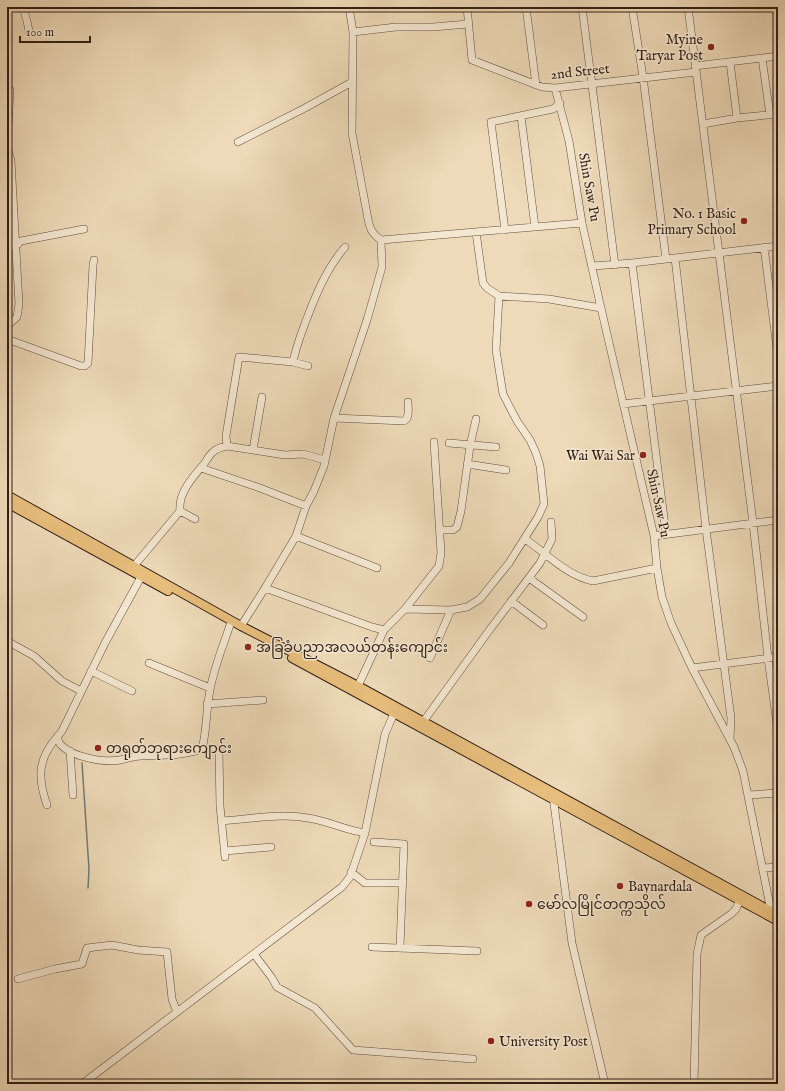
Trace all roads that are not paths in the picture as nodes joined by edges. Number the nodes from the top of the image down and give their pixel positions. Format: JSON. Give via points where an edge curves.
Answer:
{"nodes":[{"id":1,"x":22,"y":7,"type":"edge"},
{"id":2,"x":349,"y":7,"type":"edge"},
{"id":3,"x":467,"y":7,"type":"edge"},
{"id":4,"x":526,"y":7,"type":"edge"},
{"id":5,"x":582,"y":7,"type":"edge"},
{"id":6,"x":632,"y":7,"type":"edge"},
{"id":7,"x":688,"y":7,"type":"edge"},
{"id":8,"x":468,"y":24,"type":"junction"},
{"id":9,"x":29,"y":30,"type":"dead end"},
{"id":10,"x":352,"y":32,"type":"junction"},
{"id":11,"x":778,"y":56,"type":"edge"},
{"id":12,"x":762,"y":58,"type":"junction"},
{"id":13,"x":730,"y":62,"type":"junction"},
{"id":14,"x":696,"y":69,"type":"junction"},
{"id":15,"x":643,"y":77,"type":"junction"},
{"id":16,"x":352,"y":82,"type":"junction"},
{"id":17,"x":591,"y":84,"type":"junction"},
{"id":18,"x":536,"y":85,"type":"junction"},
{"id":19,"x":7,"y":86,"type":"edge"},
{"id":20,"x":555,"y":88,"type":"junction"},
{"id":21,"x":560,"y":103,"type":"junction"},
{"id":22,"x":778,"y":114,"type":"edge"},
{"id":23,"x":770,"y":115,"type":"junction"},
{"id":24,"x":521,"y":116,"type":"junction"},
{"id":25,"x":738,"y":118,"type":"junction"},
{"id":26,"x":703,"y":124,"type":"junction"},
{"id":27,"x":238,"y":142,"type":"dead end"},
{"id":28,"x":582,"y":223,"type":"junction"},
{"id":29,"x":535,"y":227,"type":"junction"},
{"id":30,"x":84,"y":229,"type":"dead end"},
{"id":31,"x":505,"y":230,"type":"junction"},
{"id":32,"x":476,"y":232,"type":"junction"},
{"id":33,"x":381,"y":240,"type":"junction"},
{"id":34,"x":7,"y":246,"type":"edge"},
{"id":35,"x":16,"y":246,"type":"junction"},
{"id":36,"x":778,"y":246,"type":"edge"},
{"id":37,"x":345,"y":247,"type":"dead end"},
{"id":38,"x":764,"y":247,"type":"junction"},
{"id":39,"x":720,"y":253,"type":"junction"},
{"id":40,"x":675,"y":258,"type":"junction"},
{"id":41,"x":666,"y":259,"type":"junction"},
{"id":42,"x":94,"y":260,"type":"dead end"},
{"id":43,"x":632,"y":263,"type":"junction"},
{"id":44,"x":615,"y":265,"type":"junction"},
{"id":45,"x":593,"y":266,"type":"junction"},
{"id":46,"x":499,"y":296,"type":"junction"},
{"id":47,"x":601,"y":308,"type":"junction"},
{"id":48,"x":7,"y":326,"type":"edge"},
{"id":49,"x":7,"y":339,"type":"edge"},
{"id":50,"x":778,"y":356,"type":"edge"},
{"id":51,"x":293,"y":362,"type":"junction"},
{"id":52,"x":308,"y":366,"type":"dead end"},
{"id":53,"x":778,"y":386,"type":"edge"},
{"id":54,"x":736,"y":391,"type":"junction"},
{"id":55,"x":691,"y":396,"type":"junction"},
{"id":56,"x":262,"y":397,"type":"dead end"},
{"id":57,"x":649,"y":401,"type":"junction"},
{"id":58,"x":408,"y":402,"type":"dead end"},
{"id":59,"x":623,"y":404,"type":"junction"},
{"id":60,"x":334,"y":418,"type":"junction"},
{"id":61,"x":476,"y":419,"type":"dead end"},
{"id":62,"x":434,"y":442,"type":"dead end"},
{"id":63,"x":449,"y":443,"type":"dead end"},
{"id":64,"x":227,"y":446,"type":"junction"},
{"id":65,"x":470,"y":446,"type":"junction"},
{"id":66,"x":496,"y":447,"type":"dead end"},
{"id":67,"x":253,"y":450,"type":"junction"},
{"id":68,"x":325,"y":460,"type":"junction"},
{"id":69,"x":467,"y":464,"type":"junction"},
{"id":70,"x":201,"y":468,"type":"junction"},
{"id":71,"x":506,"y":470,"type":"dead end"},
{"id":72,"x":7,"y":495,"type":"edge"},
{"id":73,"x":7,"y":503,"type":"edge"},
{"id":74,"x":306,"y":506,"type":"junction"},
{"id":75,"x":180,"y":511,"type":"junction"},
{"id":76,"x":195,"y":519,"type":"dead end"},
{"id":77,"x":778,"y":520,"type":"edge"},
{"id":78,"x":551,"y":522,"type":"dead end"},
{"id":79,"x":753,"y":523,"type":"junction"},
{"id":80,"x":706,"y":529,"type":"junction"},
{"id":81,"x":440,"y":530,"type":"junction"},
{"id":82,"x":666,"y":534,"type":"junction"},
{"id":83,"x":296,"y":536,"type":"junction"},
{"id":84,"x":654,"y":536,"type":"junction"},
{"id":85,"x":524,"y":539,"type":"junction"},
{"id":86,"x":546,"y":554,"type":"junction"},
{"id":87,"x":134,"y":566,"type":"junction"},
{"id":88,"x":377,"y":568,"type":"dead end"},
{"id":89,"x":657,"y":568,"type":"junction"},
{"id":90,"x":142,"y":574,"type":"junction"},
{"id":91,"x":529,"y":578,"type":"junction"},
{"id":92,"x":265,"y":588,"type":"junction"},
{"id":93,"x":511,"y":601,"type":"junction"},
{"id":94,"x":405,"y":609,"type":"junction"},
{"id":95,"x":451,"y":610,"type":"junction"},
{"id":96,"x":583,"y":617,"type":"dead end"},
{"id":97,"x":230,"y":625,"type":"junction"},
{"id":98,"x":543,"y":625,"type":"dead end"},
{"id":99,"x":241,"y":626,"type":"junction"},
{"id":100,"x":384,"y":630,"type":"junction"},
{"id":101,"x":7,"y":641,"type":"edge"},
{"id":102,"x":778,"y":657,"type":"edge"},
{"id":103,"x":430,"y":658,"type":"dead end"},
{"id":104,"x":768,"y":658,"type":"junction"},
{"id":105,"x":149,"y":663,"type":"dead end"},
{"id":106,"x":724,"y":664,"type":"junction"},
{"id":107,"x":692,"y":668,"type":"junction"},
{"id":108,"x":91,"y":671,"type":"junction"},
{"id":109,"x":210,"y":688,"type":"junction"},
{"id":110,"x":356,"y":689,"type":"junction"},
{"id":111,"x":81,"y":691,"type":"junction"},
{"id":112,"x":132,"y":691,"type":"dead end"},
{"id":113,"x":263,"y":700,"type":"dead end"},
{"id":114,"x":208,"y":704,"type":"junction"},
{"id":115,"x":395,"y":710,"type":"junction"},
{"id":116,"x":423,"y":722,"type":"junction"},
{"id":117,"x":778,"y":732,"type":"edge"},
{"id":118,"x":56,"y":737,"type":"junction"},
{"id":119,"x":730,"y":739,"type":"junction"},
{"id":120,"x":202,"y":749,"type":"junction"},
{"id":121,"x":70,"y":751,"type":"junction"},
{"id":122,"x":778,"y":793,"type":"edge"},
{"id":123,"x":73,"y":795,"type":"dead end"},
{"id":124,"x":553,"y":796,"type":"junction"},
{"id":125,"x":749,"y":796,"type":"junction"},
{"id":126,"x":47,"y":806,"type":"dead end"},
{"id":127,"x":222,"y":821,"type":"junction"},
{"id":128,"x":365,"y":833,"type":"junction"},
{"id":129,"x":374,"y":842,"type":"dead end"},
{"id":130,"x":271,"y":847,"type":"dead end"},
{"id":131,"x":778,"y":866,"type":"edge"},
{"id":132,"x":763,"y":868,"type":"junction"},
{"id":133,"x":351,"y":872,"type":"junction"},
{"id":134,"x":402,"y":883,"type":"junction"},
{"id":135,"x":741,"y":898,"type":"junction"},
{"id":136,"x":775,"y":913,"type":"edge"},
{"id":137,"x":778,"y":921,"type":"edge"},
{"id":138,"x":372,"y":947,"type":"dead end"},
{"id":139,"x":400,"y":947,"type":"junction"},
{"id":140,"x":477,"y":951,"type":"dead end"},
{"id":141,"x":254,"y":954,"type":"junction"},
{"id":142,"x":18,"y":979,"type":"dead end"},
{"id":143,"x":177,"y":1012,"type":"junction"},
{"id":144,"x":473,"y":1059,"type":"dead end"},
{"id":145,"x":82,"y":1084,"type":"edge"},
{"id":146,"x":605,"y":1084,"type":"edge"},
{"id":147,"x":694,"y":1084,"type":"edge"}],
"edges":[{"from":1,"to":9,"type":"street"},
{"from":2,"to":10,"type":"street"},
{"from":3,"to":8,"type":"street"},
{"from":4,"to":18,"type":"street"},
{"from":5,"to":17,"type":"street"},
{"from":6,"to":15,"type":"street"},
{"from":7,"to":14,"type":"street"},
{"from":8,"to":10,"type":"street"},
{"from":8,"to":18,"type":"street","name":"2nd Street","via":[[472,60]]},
{"from":10,"to":16,"type":"street"},
{"from":11,"to":12,"type":"street","name":"2nd Street"},
{"from":12,"to":13,"type":"street","name":"2nd Street"},
{"from":12,"to":23,"type":"street"},
{"from":13,"to":14,"type":"street","name":"2nd Street"},
{"from":13,"to":25,"type":"street"},
{"from":14,"to":15,"type":"street","name":"2nd Street"},
{"from":14,"to":26,"type":"street"},
{"from":15,"to":17,"type":"street","name":"2nd Street"},
{"from":15,"to":41,"type":"street"},
{"from":16,"to":27,"type":"street"},
{"from":16,"to":33,"type":"street","via":[[352,133],[370,230]]},
{"from":17,"to":20,"type":"street","name":"2nd Street"},
{"from":17,"to":44,"type":"street"},
{"from":18,"to":20,"type":"street","name":"2nd Street"},
{"from":19,"to":35,"type":"street","via":[[10,90],[7,146],[11,161]]},
{"from":20,"to":21,"type":"street","name":"Shin Saw Pu"},
{"from":21,"to":24,"type":"street","via":[[553,109]]},
{"from":21,"to":28,"type":"street","name":"Shin Saw Pu"},
{"from":22,"to":23,"type":"street"},
{"from":23,"to":25,"type":"street"},
{"from":24,"to":29,"type":"street"},
{"from":24,"to":31,"type":"street","via":[[491,122]]},
{"from":25,"to":26,"type":"street"},
{"from":26,"to":39,"type":"street"},
{"from":28,"to":29,"type":"street"},
{"from":28,"to":45,"type":"street","name":"Shin Saw Pu"},
{"from":29,"to":31,"type":"street"},
{"from":30,"to":35,"type":"street","via":[[21,241]]},
{"from":31,"to":32,"type":"street"},
{"from":32,"to":33,"type":"street"},
{"from":32,"to":46,"type":"street","via":[[483,283]]},
{"from":33,"to":60,"type":"street","via":[[382,267]]},
{"from":34,"to":35,"type":"street"},
{"from":35,"to":48,"type":"street","via":[[19,304],[17,317]]},
{"from":36,"to":38,"type":"street"},
{"from":37,"to":51,"type":"street","via":[[315,296]]},
{"from":38,"to":39,"type":"street"},
{"from":38,"to":50,"type":"street"},
{"from":39,"to":40,"type":"street"},
{"from":39,"to":54,"type":"street"},
{"from":40,"to":41,"type":"street"},
{"from":40,"to":55,"type":"street"},
{"from":41,"to":43,"type":"street"},
{"from":42,"to":49,"type":"street","via":[[88,363],[85,366]]},
{"from":43,"to":44,"type":"street"},
{"from":43,"to":57,"type":"street"},
{"from":44,"to":45,"type":"street"},
{"from":45,"to":47,"type":"street","name":"Shin Saw Pu"},
{"from":46,"to":47,"type":"street","via":[[549,299]]},
{"from":46,"to":85,"type":"street","via":[[496,350],[503,394],[536,453],[543,493],[544,504]]},
{"from":47,"to":59,"type":"street","name":"Shin Saw Pu"},
{"from":51,"to":52,"type":"street"},
{"from":51,"to":64,"type":"street","via":[[239,357],[226,436]]},
{"from":53,"to":54,"type":"street"},
{"from":54,"to":55,"type":"street"},
{"from":54,"to":79,"type":"street"},
{"from":55,"to":57,"type":"street"},
{"from":55,"to":80,"type":"street"},
{"from":56,"to":67,"type":"street"},
{"from":57,"to":59,"type":"street"},
{"from":57,"to":82,"type":"street"},
{"from":58,"to":60,"type":"street","via":[[408,417],[404,422]]},
{"from":59,"to":84,"type":"street","name":"Shin Saw Pu"},
{"from":60,"to":68,"type":"street"},
{"from":61,"to":65,"type":"street"},
{"from":62,"to":81,"type":"street"},
{"from":63,"to":65,"type":"street"},
{"from":64,"to":67,"type":"street"},
{"from":64,"to":70,"type":"street","via":[[213,452]]},
{"from":65,"to":66,"type":"street"},
{"from":65,"to":69,"type":"street"},
{"from":67,"to":68,"type":"street","via":[[285,455],[303,454]]},
{"from":68,"to":74,"type":"street"},
{"from":69,"to":71,"type":"street"},
{"from":69,"to":81,"type":"street","via":[[457,527],[453,530]]},
{"from":70,"to":74,"type":"street"},
{"from":70,"to":75,"type":"street","via":[[186,489]]},
{"from":72,"to":87,"type":"main road"},
{"from":73,"to":90,"type":"main road"},
{"from":74,"to":83,"type":"street"},
{"from":75,"to":76,"type":"street"},
{"from":75,"to":87,"type":"street"},
{"from":77,"to":79,"type":"street"},
{"from":78,"to":86,"type":"street","via":[[552,539]]},
{"from":79,"to":80,"type":"street"},
{"from":79,"to":104,"type":"street"},
{"from":80,"to":82,"type":"street"},
{"from":80,"to":106,"type":"street"},
{"from":81,"to":94,"type":"street","via":[[439,566]]},
{"from":82,"to":84,"type":"street"},
{"from":83,"to":88,"type":"street"},
{"from":83,"to":92,"type":"street"},
{"from":84,"to":89,"type":"street","name":"Shin Saw Pu"},
{"from":85,"to":86,"type":"street"},
{"from":85,"to":95,"type":"street","via":[[509,563],[480,599],[467,607]]},
{"from":86,"to":89,"type":"street","via":[[583,579],[593,581]]},
{"from":86,"to":91,"type":"street"},
{"from":87,"to":90,"type":"main road"},
{"from":89,"to":107,"type":"street","name":"Shin Saw Pu","via":[[662,597],[671,623]]},
{"from":90,"to":97,"type":"main road"},
{"from":90,"to":99,"type":"main road"},
{"from":90,"to":108,"type":"street"},
{"from":91,"to":93,"type":"street"},
{"from":91,"to":96,"type":"street"},
{"from":92,"to":99,"type":"street"},
{"from":92,"to":100,"type":"street"},
{"from":93,"to":98,"type":"street"},
{"from":93,"to":116,"type":"street"},
{"from":94,"to":95,"type":"street"},
{"from":94,"to":100,"type":"street"},
{"from":95,"to":103,"type":"street"},
{"from":97,"to":109,"type":"street"},
{"from":97,"to":110,"type":"main road"},
{"from":99,"to":110,"type":"main road"},
{"from":100,"to":110,"type":"street"},
{"from":101,"to":111,"type":"street","via":[[34,656],[62,681]]},
{"from":102,"to":104,"type":"street"},
{"from":104,"to":106,"type":"street"},
{"from":104,"to":117,"type":"street"},
{"from":105,"to":109,"type":"street"},
{"from":106,"to":107,"type":"street"},
{"from":106,"to":119,"type":"street","via":[[731,718]]},
{"from":107,"to":119,"type":"street","name":"Shin Saw Pu"},
{"from":108,"to":111,"type":"street"},
{"from":108,"to":112,"type":"street"},
{"from":109,"to":114,"type":"street"},
{"from":110,"to":115,"type":"main road"},
{"from":111,"to":118,"type":"street","via":[[62,731]]},
{"from":113,"to":114,"type":"street"},
{"from":114,"to":120,"type":"street"},
{"from":115,"to":116,"type":"main road"},
{"from":115,"to":124,"type":"main road"},
{"from":115,"to":128,"type":"street","via":[[385,734]]},
{"from":116,"to":124,"type":"main road"},
{"from":118,"to":121,"type":"street","via":[[62,746]]},
{"from":118,"to":126,"type":"street","via":[[45,751],[41,770],[41,788]]},
{"from":119,"to":125,"type":"street","name":"Shin Saw Pu","via":[[743,771]]},
{"from":120,"to":121,"type":"street","via":[[118,760],[89,758]]},
{"from":120,"to":127,"type":"street","via":[[215,749],[219,752]]},
{"from":121,"to":123,"type":"street"},
{"from":122,"to":125,"type":"street"},
{"from":124,"to":135,"type":"main road"},
{"from":124,"to":146,"type":"street","via":[[572,943]]},
{"from":125,"to":132,"type":"street","name":"Shin Saw Pu"},
{"from":127,"to":128,"type":"street","via":[[285,816],[308,818]]},
{"from":127,"to":130,"type":"street","via":[[225,854]]},
{"from":128,"to":133,"type":"street"},
{"from":129,"to":134,"type":"street","via":[[404,844]]},
{"from":131,"to":132,"type":"street"},
{"from":132,"to":136,"type":"street","name":"Shin Saw Pu"},
{"from":133,"to":134,"type":"street","via":[[365,882]]},
{"from":133,"to":141,"type":"street","via":[[342,887]]},
{"from":134,"to":139,"type":"street"},
{"from":135,"to":136,"type":"main road"},
{"from":135,"to":137,"type":"main road"},
{"from":135,"to":147,"type":"street","via":[[731,914],[701,935],[698,944]]},
{"from":138,"to":139,"type":"street"},
{"from":139,"to":140,"type":"street"},
{"from":141,"to":143,"type":"street"},
{"from":141,"to":144,"type":"street","via":[[277,987],[315,1008],[353,1050]]},
{"from":142,"to":143,"type":"street","via":[[82,964],[87,948],[112,945],[167,952],[172,999]]},
{"from":143,"to":145,"type":"street"}]}
